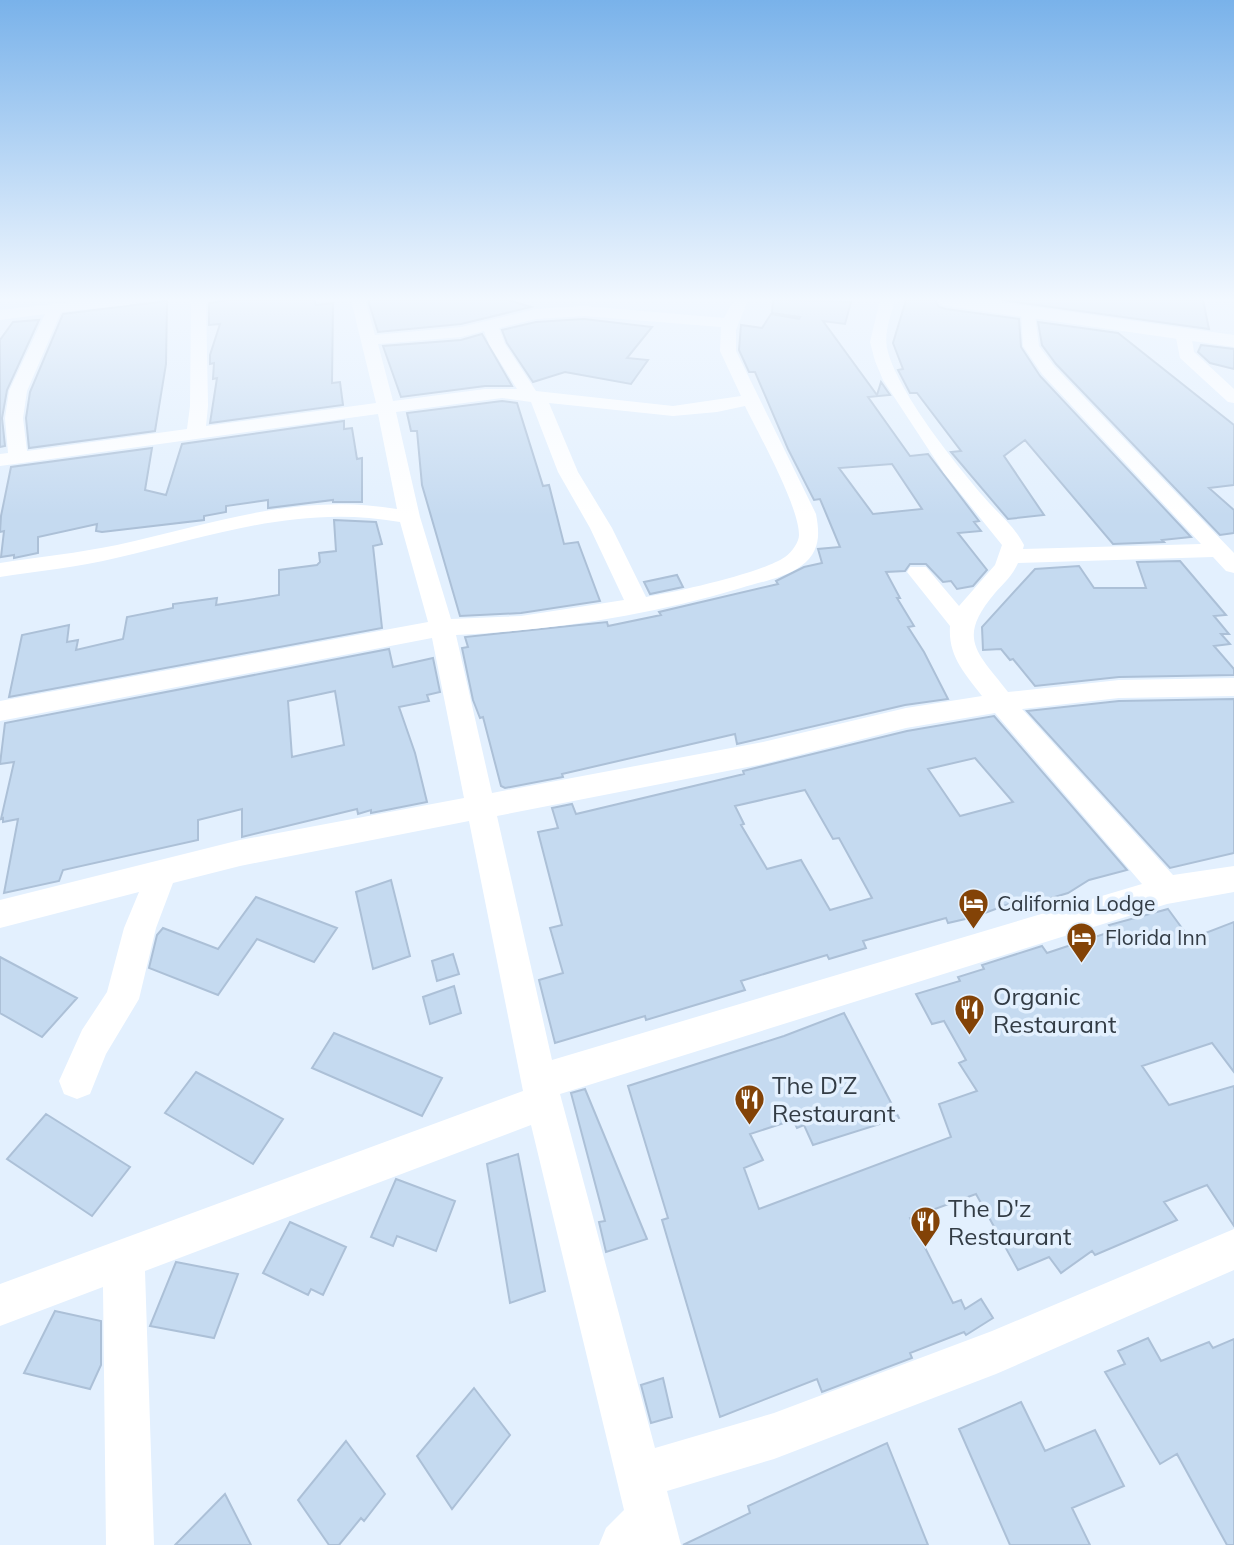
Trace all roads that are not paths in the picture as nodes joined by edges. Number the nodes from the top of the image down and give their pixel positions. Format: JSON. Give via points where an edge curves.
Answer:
{"nodes":[{"id":1,"x":29,"y":372,"type":"edge"},
{"id":2,"x":199,"y":372,"type":"edge"},
{"id":3,"x":377,"y":372,"type":"edge"},
{"id":4,"x":517,"y":372,"type":"edge"},
{"id":5,"x":738,"y":372,"type":"edge"},
{"id":6,"x":888,"y":372,"type":"edge"},
{"id":7,"x":1050,"y":372,"type":"edge"},
{"id":8,"x":1206,"y":372,"type":"edge"},
{"id":9,"x":535,"y":397,"type":"junction"},
{"id":10,"x":1234,"y":398,"type":"edge"},
{"id":11,"x":752,"y":400,"type":"junction"},
{"id":12,"x":386,"y":408,"type":"junction"},
{"id":13,"x":196,"y":431,"type":"junction"},
{"id":14,"x":9,"y":458,"type":"edge"},
{"id":15,"x":409,"y":517,"type":"junction"},
{"id":16,"x":1218,"y":550,"type":"junction"},
{"id":17,"x":1011,"y":556,"type":"junction"},
{"id":18,"x":1234,"y":566,"type":"edge"},
{"id":19,"x":0,"y":570,"type":"edge"},
{"id":20,"x":918,"y":572,"type":"dead end"},
{"id":21,"x":639,"y":606,"type":"junction"},
{"id":22,"x":962,"y":625,"type":"junction"},
{"id":23,"x":442,"y":628,"type":"junction"},
{"id":24,"x":1234,"y":687,"type":"edge"},
{"id":25,"x":1000,"y":701,"type":"junction"},
{"id":26,"x":0,"y":711,"type":"edge"},
{"id":27,"x":481,"y":807,"type":"junction"},
{"id":28,"x":162,"y":873,"type":"junction"},
{"id":29,"x":1234,"y":879,"type":"edge"},
{"id":30,"x":1167,"y":890,"type":"junction"},
{"id":31,"x":0,"y":914,"type":"edge"},
{"id":32,"x":77,"y":1081,"type":"dead end"},
{"id":33,"x":542,"y":1092,"type":"junction"},
{"id":34,"x":1234,"y":1249,"type":"edge"},
{"id":35,"x":124,"y":1258,"type":"junction"},
{"id":36,"x":0,"y":1305,"type":"edge"},
{"id":37,"x":643,"y":1521,"type":"edge"},
{"id":38,"x":130,"y":1545,"type":"edge"}],
"edges":[{"from":1,"to":14,"type":"street","via":[[18,391]]},
{"from":2,"to":13,"type":"street"},
{"from":3,"to":12,"type":"street"},
{"from":4,"to":9,"type":"street"},
{"from":5,"to":11,"type":"street"},
{"from":6,"to":17,"type":"street","via":[[976,502],[1008,534]]},
{"from":7,"to":16,"type":"street"},
{"from":8,"to":10,"type":"street"},
{"from":9,"to":11,"type":"street","via":[[673,411]]},
{"from":9,"to":12,"type":"street","via":[[494,393]]},
{"from":9,"to":21,"type":"street","via":[[568,472]]},
{"from":11,"to":21,"type":"street","via":[[806,513],[810,537],[803,552],[770,572]]},
{"from":12,"to":13,"type":"street"},
{"from":12,"to":15,"type":"street"},
{"from":13,"to":14,"type":"street"},
{"from":15,"to":19,"type":"street","via":[[357,507],[293,510],[98,555]]},
{"from":15,"to":23,"type":"street"},
{"from":16,"to":17,"type":"street"},
{"from":16,"to":18,"type":"street"},
{"from":17,"to":22,"type":"street","via":[[969,608]]},
{"from":20,"to":22,"type":"street"},
{"from":21,"to":23,"type":"street","via":[[520,624]]},
{"from":22,"to":25,"type":"street","via":[[966,655]]},
{"from":23,"to":26,"type":"street"},
{"from":23,"to":27,"type":"street"},
{"from":24,"to":25,"type":"street","via":[[1119,689]]},
{"from":25,"to":27,"type":"street"},
{"from":25,"to":30,"type":"street"},
{"from":27,"to":28,"type":"street","via":[[240,853]]},
{"from":27,"to":33,"type":"street"},
{"from":28,"to":31,"type":"street"},
{"from":28,"to":32,"type":"street","via":[[140,928],[122,999],[94,1042]]},
{"from":29,"to":30,"type":"street"},
{"from":30,"to":33,"type":"street"},
{"from":33,"to":35,"type":"street"},
{"from":33,"to":37,"type":"street"},
{"from":34,"to":37,"type":"street","via":[[996,1352],[774,1436]]},
{"from":35,"to":36,"type":"street"},
{"from":35,"to":38,"type":"street"}]}
